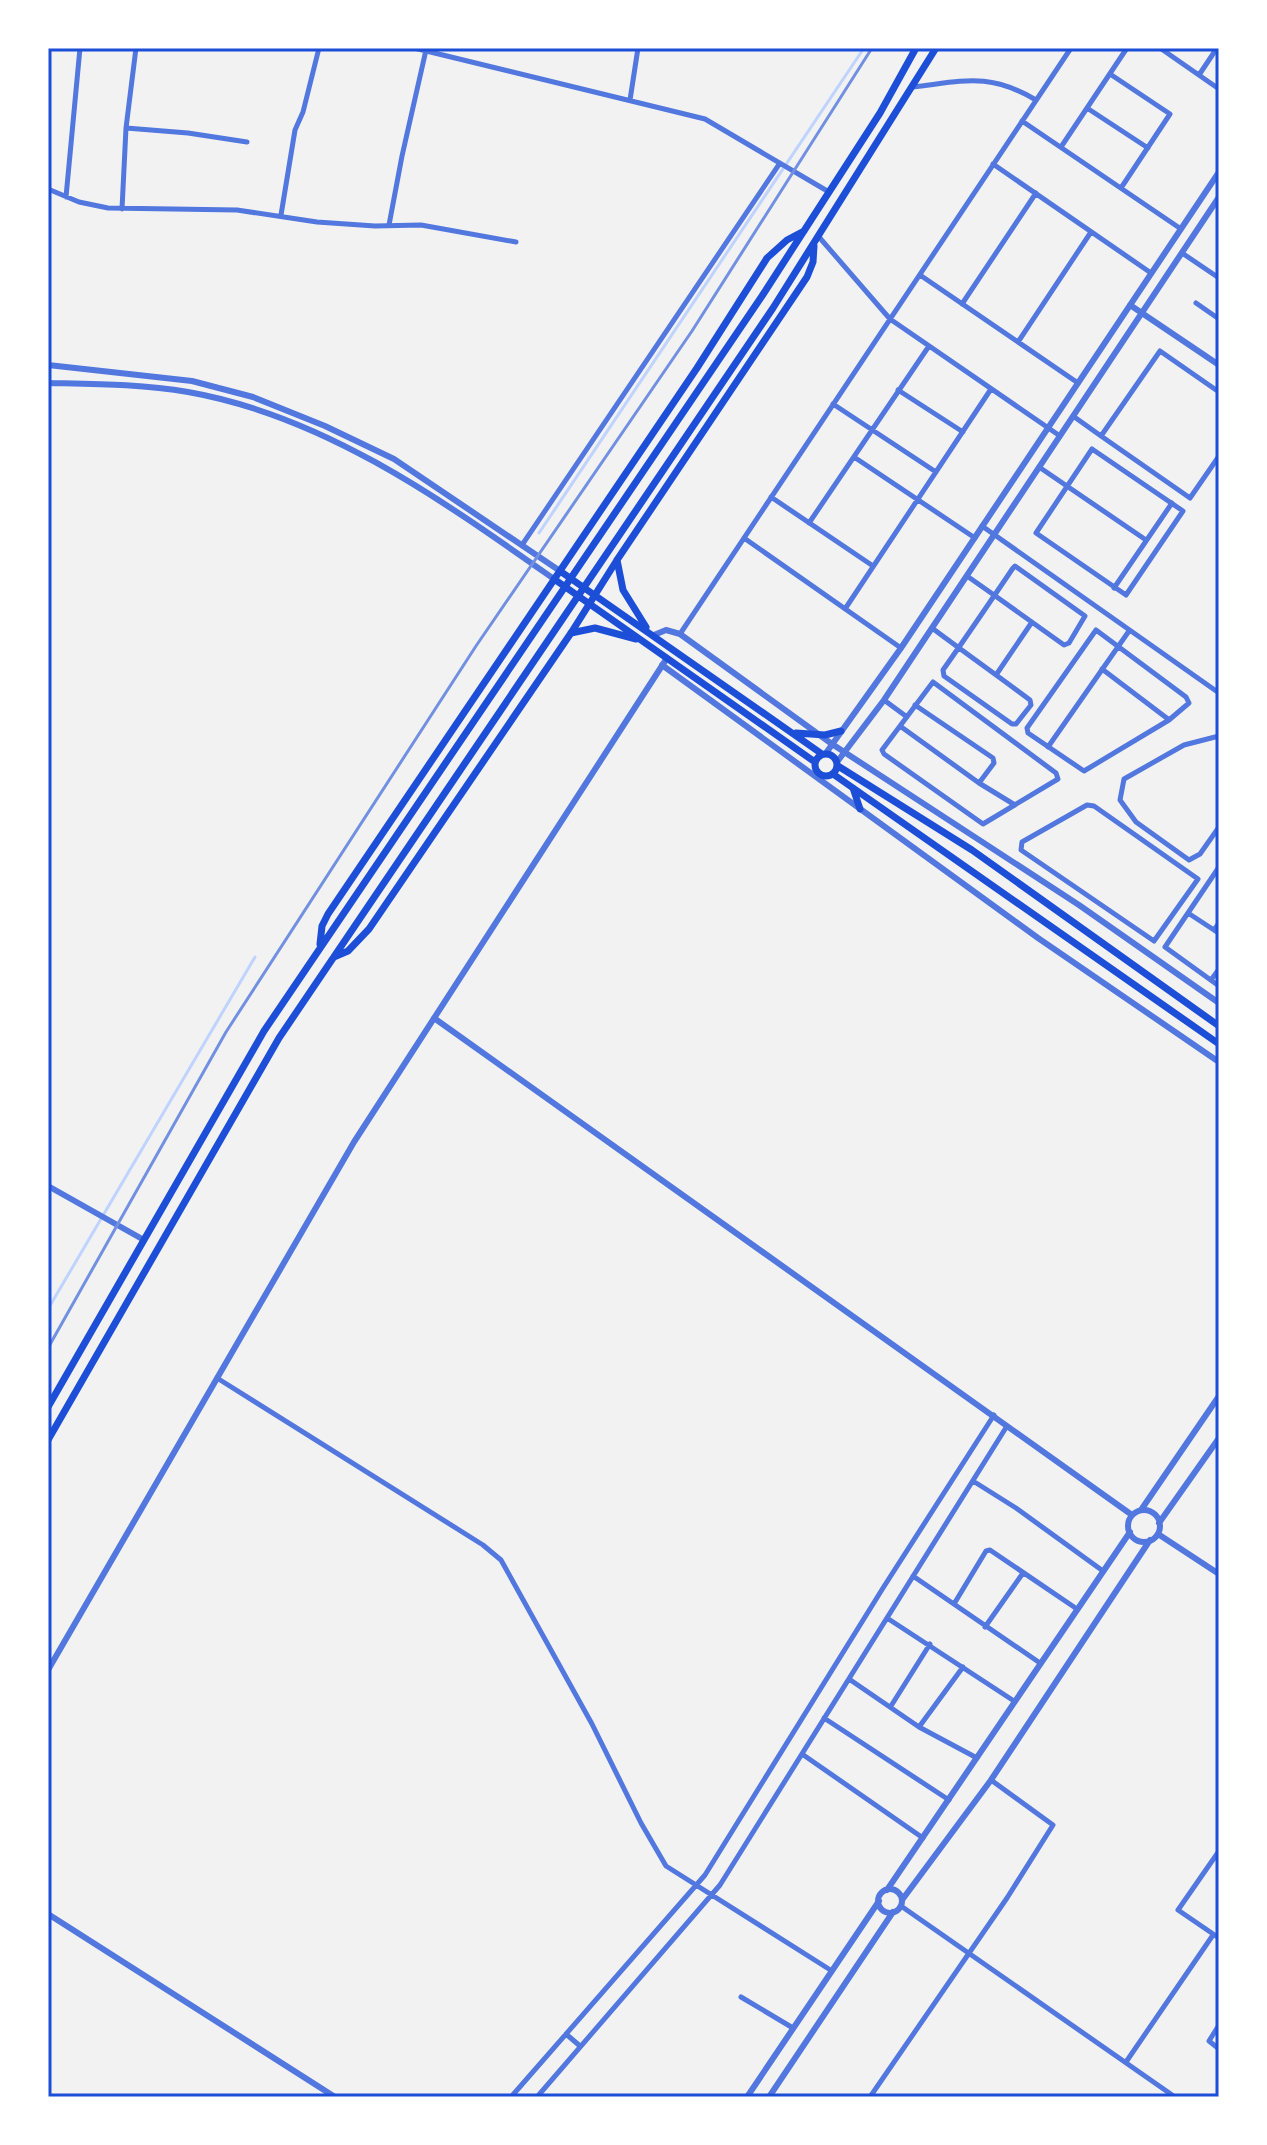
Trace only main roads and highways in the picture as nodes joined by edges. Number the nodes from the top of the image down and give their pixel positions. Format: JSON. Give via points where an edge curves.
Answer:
{"nodes":[{"id":1,"x":936,"y":48,"type":"edge"},
{"id":2,"x":914,"y":51,"type":"edge"},
{"id":3,"x":805,"y":230,"type":"junction"},
{"id":4,"x":814,"y":245,"type":"junction"},
{"id":5,"x":617,"y":560,"type":"junction"},
{"id":6,"x":560,"y":571,"type":"junction"},
{"id":7,"x":554,"y":579,"type":"junction"},
{"id":8,"x":596,"y":595,"type":"junction"},
{"id":9,"x":590,"y":604,"type":"junction"},
{"id":10,"x":571,"y":633,"type":"junction"},
{"id":11,"x":651,"y":633,"type":"junction"},
{"id":12,"x":642,"y":641,"type":"junction"},
{"id":13,"x":841,"y":731,"type":"road end"},
{"id":14,"x":794,"y":733,"type":"junction"},
{"id":15,"x":824,"y":754,"type":"junction"},
{"id":16,"x":815,"y":762,"type":"junction"},
{"id":17,"x":836,"y":767,"type":"junction"},
{"id":18,"x":852,"y":787,"type":"junction"},
{"id":19,"x":860,"y":809,"type":"road end"},
{"id":20,"x":320,"y":947,"type":"junction"},
{"id":21,"x":332,"y":958,"type":"junction"},
{"id":22,"x":1219,"y":1026,"type":"edge"},
{"id":23,"x":1219,"y":1044,"type":"edge"},
{"id":24,"x":48,"y":1407,"type":"edge"},
{"id":25,"x":48,"y":1440,"type":"edge"}],
"edges":[{"from":1,"to":4,"type":"main road"},
{"from":2,"to":3,"type":"main road"},
{"from":3,"to":6,"type":"main road","via":[[767,258]]},
{"from":3,"to":20,"type":"main road"},
{"from":4,"to":5,"type":"main road","via":[[807,277]]},
{"from":4,"to":21,"type":"main road"},
{"from":5,"to":8,"type":"main road"},
{"from":5,"to":11,"type":"main road","via":[[623,590]]},
{"from":6,"to":7,"type":"main road"},
{"from":6,"to":8,"type":"main road"},
{"from":7,"to":9,"type":"main road"},
{"from":7,"to":20,"type":"main road","via":[[328,914]]},
{"from":8,"to":9,"type":"main road"},
{"from":8,"to":11,"type":"main road"},
{"from":9,"to":10,"type":"main road"},
{"from":9,"to":12,"type":"main road"},
{"from":10,"to":12,"type":"main road","via":[[595,628]]},
{"from":10,"to":21,"type":"main road","via":[[369,929],[348,951]]},
{"from":11,"to":14,"type":"main road"},
{"from":12,"to":16,"type":"main road"},
{"from":13,"to":14,"type":"main road"},
{"from":14,"to":15,"type":"main road"},
{"from":15,"to":16,"type":"main road"},
{"from":15,"to":17,"type":"main road","via":[[832,754]]},
{"from":16,"to":17,"type":"main road","via":[[819,774],[826,776]]},
{"from":17,"to":18,"type":"main road"},
{"from":17,"to":22,"type":"main road","via":[[972,850]]},
{"from":18,"to":19,"type":"main road"},
{"from":18,"to":23,"type":"main road"},
{"from":20,"to":24,"type":"main road","via":[[264,1031]]},
{"from":21,"to":25,"type":"main road","via":[[279,1038]]}]}
